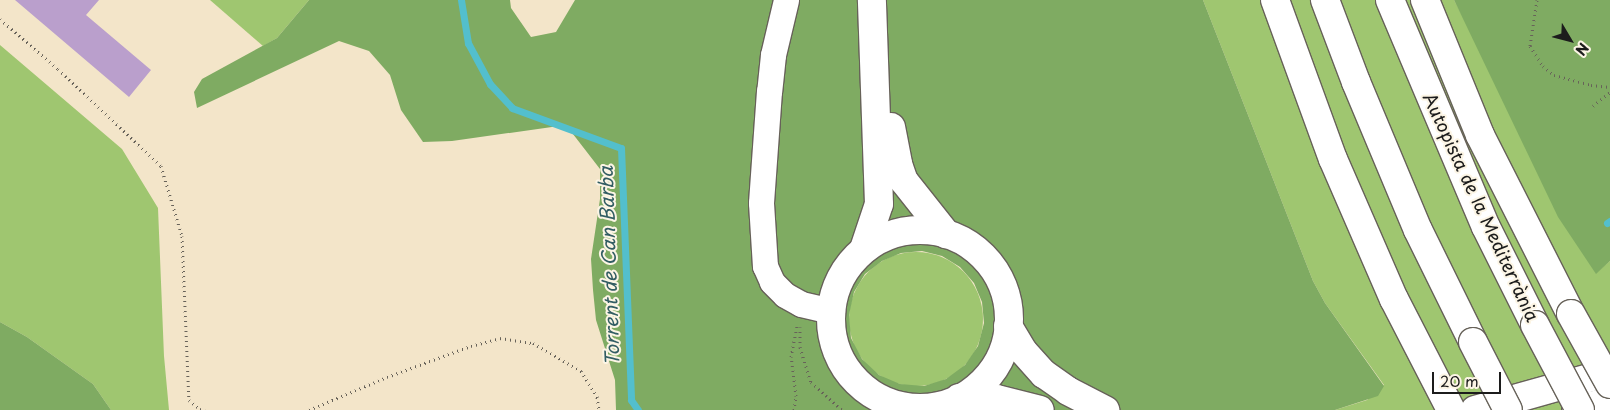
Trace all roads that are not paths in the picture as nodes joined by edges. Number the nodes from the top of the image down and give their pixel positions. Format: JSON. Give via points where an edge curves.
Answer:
{"nodes":[{"id":1,"x":786,"y":0,"type":"edge"},
{"id":2,"x":872,"y":0,"type":"edge"},
{"id":3,"x":890,"y":0,"type":"edge"},
{"id":4,"x":1325,"y":0,"type":"edge"},
{"id":5,"x":1390,"y":0,"type":"edge"},
{"id":6,"x":1425,"y":0,"type":"edge"},
{"id":7,"x":1274,"y":2,"type":"edge"},
{"id":8,"x":946,"y":234,"type":"junction"},
{"id":9,"x":864,"y":250,"type":"junction"},
{"id":10,"x":832,"y":311,"type":"junction"},
{"id":11,"x":1008,"y":326,"type":"junction"},
{"id":12,"x":1610,"y":372,"type":"edge"},
{"id":13,"x":1610,"y":384,"type":"edge"},
{"id":14,"x":959,"y":398,"type":"junction"},
{"id":15,"x":1610,"y":401,"type":"edge"},
{"id":16,"x":1040,"y":410,"type":"edge"},
{"id":17,"x":1105,"y":410,"type":"edge"},
{"id":18,"x":1451,"y":410,"type":"edge"},
{"id":19,"x":1475,"y":410,"type":"edge"},
{"id":20,"x":1508,"y":410,"type":"edge"},
{"id":21,"x":1578,"y":410,"type":"edge"}],
"edges":[{"from":1,"to":10,"type":"lane","via":[[773,55],[761,203],[765,266],[772,282],[785,295],[801,304]]},
{"from":2,"to":9,"type":"main road","via":[[879,204]]},
{"from":3,"to":8,"type":"main road","via":[[886,44],[892,141],[904,181]]},
{"from":4,"to":20,"type":"main road","bridge":true,"via":[[1418,230]]},
{"from":5,"to":21,"type":"main road","name":"Autopista de la Mediterrània","bridge":true,"via":[[1486,227]]},
{"from":6,"to":13,"type":"main road","bridge":true,"via":[[1480,136]]},
{"from":7,"to":18,"type":"main road","via":[[1334,159],[1394,299]]},
{"from":8,"to":9,"type":"main road","via":[[929,230],[903,232],[879,240]]},
{"from":8,"to":11,"type":"main road","via":[[972,247],[993,268],[1008,304]]},
{"from":9,"to":10,"type":"main road","via":[[842,277]]},
{"from":10,"to":14,"type":"main road","via":[[832,330],[841,358],[857,382],[872,394],[890,403],[910,407],[929,407]]},
{"from":11,"to":14,"type":"main road","via":[[1005,345],[996,365],[983,381]]},
{"from":11,"to":17,"type":"main road","via":[[1022,351],[1044,374]]},
{"from":12,"to":19,"type":"main road"},
{"from":14,"to":16,"type":"main road","via":[[996,398]]},
{"from":15,"to":21,"type":"main road"}]}
